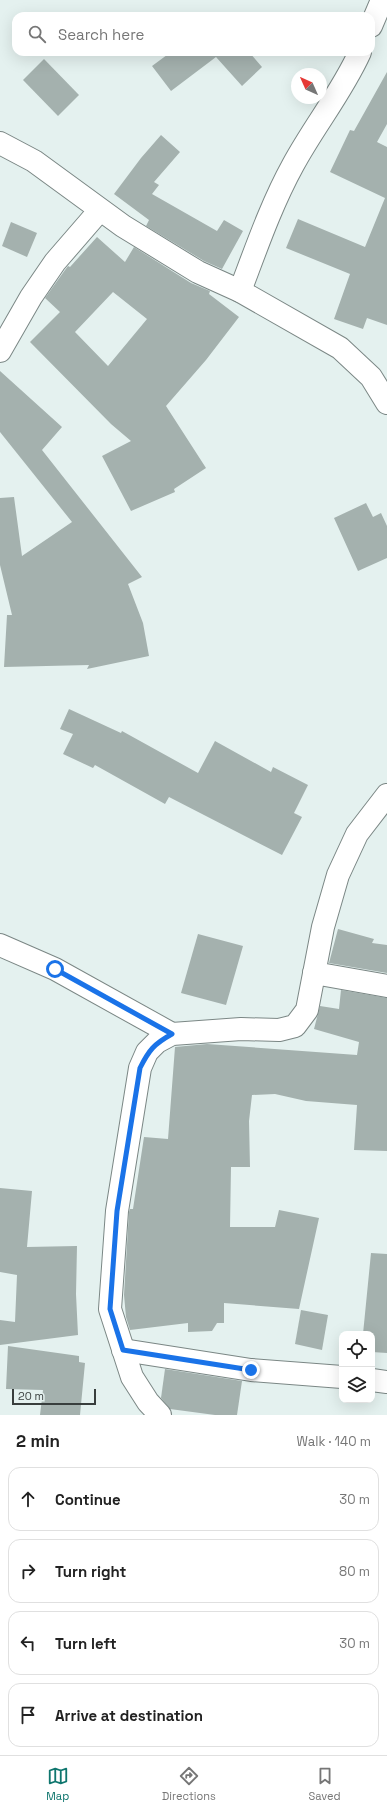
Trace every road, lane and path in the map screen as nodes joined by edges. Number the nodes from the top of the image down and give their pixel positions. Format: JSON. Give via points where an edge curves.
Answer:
{"nodes":[{"id":1,"x":382,"y":0,"type":"edge"},
{"id":2,"x":375,"y":17,"type":"edge"},
{"id":3,"x":358,"y":56,"type":"edge"},
{"id":4,"x":0,"y":143,"type":"edge"},
{"id":5,"x":100,"y":210,"type":"junction"},
{"id":6,"x":240,"y":291,"type":"junction"},
{"id":7,"x":0,"y":351,"type":"edge"},
{"id":8,"x":387,"y":403,"type":"edge"},
{"id":9,"x":387,"y":796,"type":"edge"},
{"id":10,"x":0,"y":945,"type":"edge"},
{"id":11,"x":314,"y":973,"type":"junction"},
{"id":12,"x":387,"y":986,"type":"edge"},
{"id":13,"x":172,"y":1034,"type":"junction"},
{"id":14,"x":123,"y":1350,"type":"junction"},
{"id":15,"x":339,"y":1377,"type":"edge"},
{"id":16,"x":375,"y":1380,"type":"edge"},
{"id":17,"x":387,"y":1382,"type":"edge"},
{"id":18,"x":160,"y":1415,"type":"edge"}],
"edges":[{"from":1,"to":2,"type":"street"},
{"from":3,"to":6,"type":"street","via":[[350,74],[293,164],[267,220]]},
{"from":4,"to":5,"type":"street","via":[[34,161]]},
{"from":5,"to":6,"type":"street","via":[[198,272]]},
{"from":5,"to":7,"type":"street","via":[[55,262],[31,296]]},
{"from":6,"to":8,"type":"street","via":[[340,348],[371,376]]},
{"from":9,"to":11,"type":"street","via":[[357,834],[338,875],[323,927]]},
{"from":10,"to":13,"type":"street","via":[[55,969]]},
{"from":11,"to":12,"type":"street"},
{"from":11,"to":13,"type":"street","via":[[307,1010],[295,1026],[279,1030],[241,1029]]},
{"from":13,"to":14,"type":"street","via":[[157,1042],[148,1052],[140,1068],[120,1196],[110,1309]]},
{"from":14,"to":15,"type":"street","via":[[251,1370]]},
{"from":14,"to":18,"type":"street","via":[[132,1377]]},
{"from":16,"to":17,"type":"street"}]}
